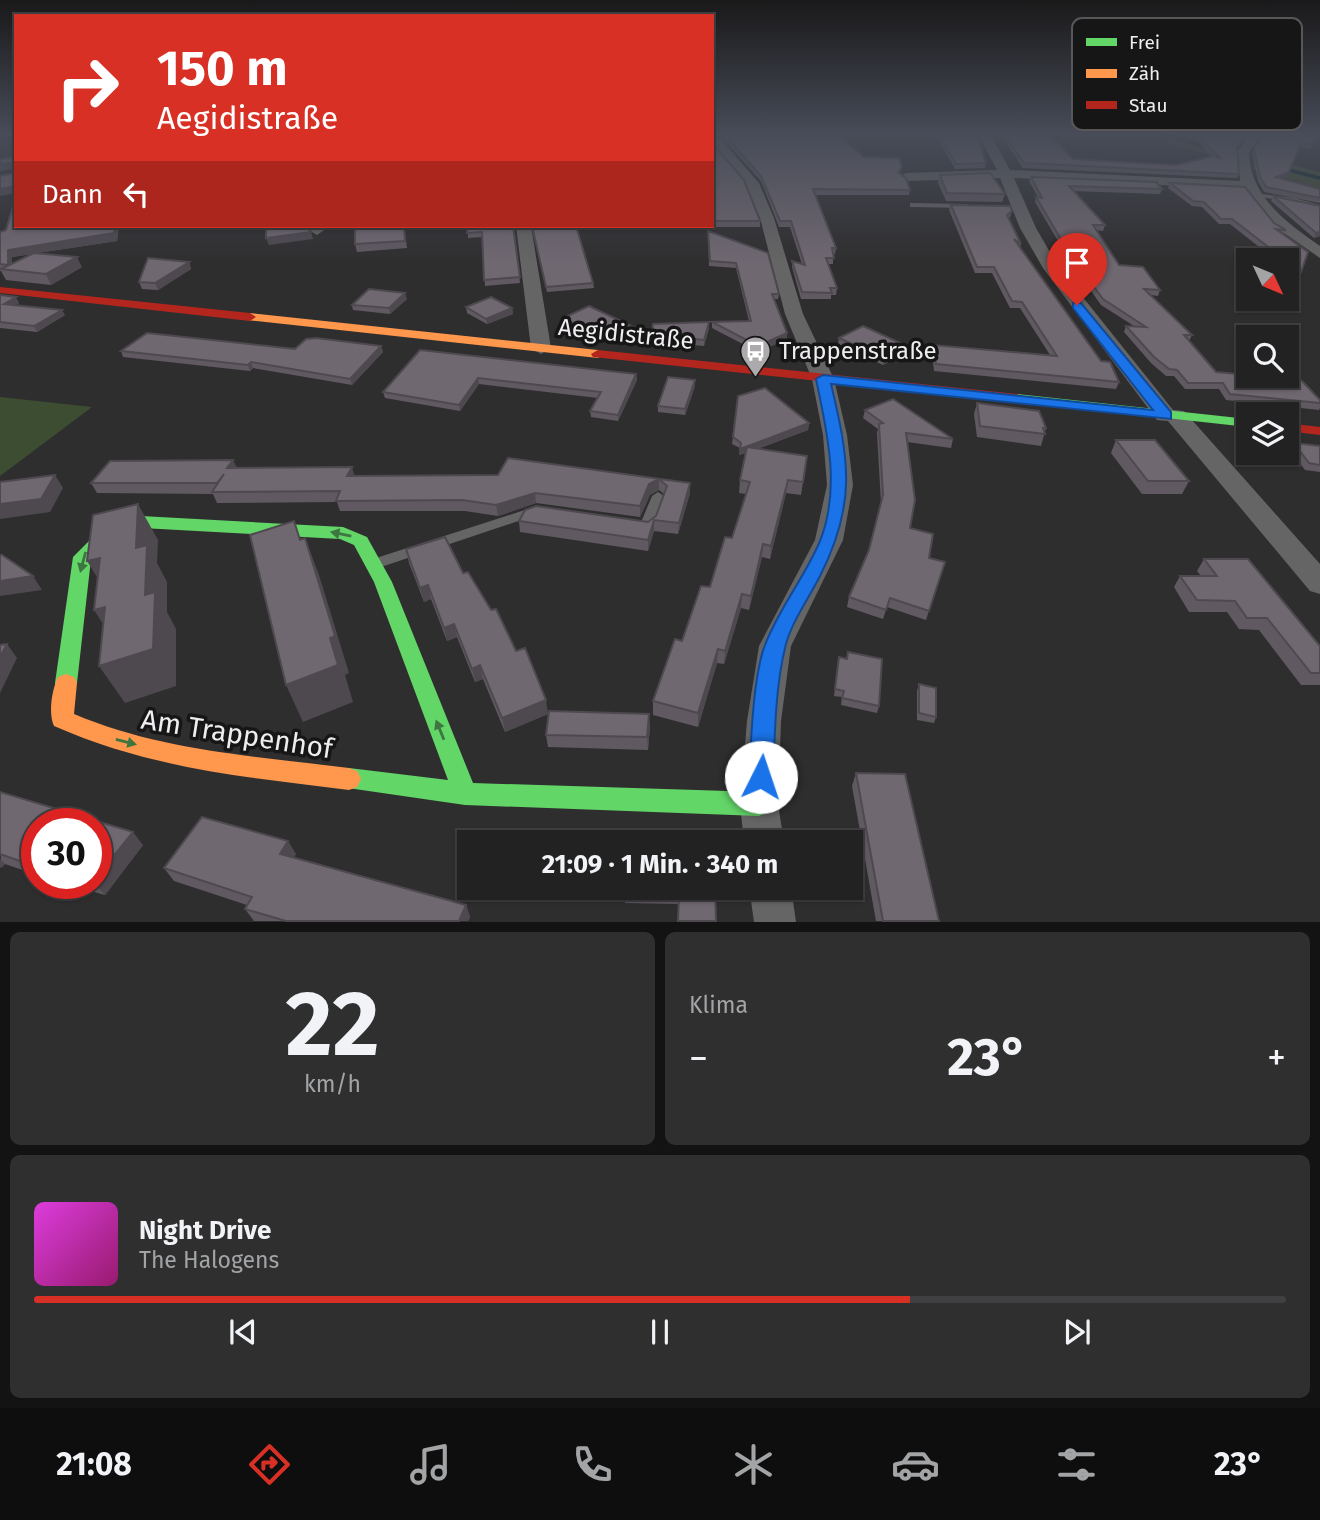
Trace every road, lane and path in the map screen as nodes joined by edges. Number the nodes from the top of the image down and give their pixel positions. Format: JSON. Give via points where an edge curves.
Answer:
{"nodes":[{"id":1,"x":747,"y":177,"type":"edge"},
{"id":2,"x":1004,"y":177,"type":"edge"},
{"id":3,"x":1050,"y":177,"type":"edge"},
{"id":4,"x":1247,"y":177,"type":"edge"},
{"id":5,"x":1250,"y":190,"type":"junction"},
{"id":6,"x":913,"y":205,"type":"dead end"},
{"id":7,"x":979,"y":206,"type":"edge"},
{"id":8,"x":1320,"y":207,"type":"edge"},
{"id":9,"x":523,"y":228,"type":"edge"},
{"id":10,"x":1320,"y":253,"type":"edge"},
{"id":11,"x":0,"y":290,"type":"edge"},
{"id":12,"x":541,"y":348,"type":"junction"},
{"id":13,"x":823,"y":379,"type":"junction"},
{"id":14,"x":1171,"y":416,"type":"junction"},
{"id":15,"x":1236,"y":423,"type":"edge"},
{"id":16,"x":1299,"y":429,"type":"edge"},
{"id":17,"x":1320,"y":431,"type":"edge"},
{"id":18,"x":658,"y":496,"type":"dead end"},
{"id":19,"x":548,"y":511,"type":"edge"},
{"id":20,"x":622,"y":521,"type":"edge"},
{"id":21,"x":375,"y":564,"type":"junction"},
{"id":22,"x":1320,"y":583,"type":"edge"},
{"id":23,"x":466,"y":794,"type":"junction"},
{"id":24,"x":759,"y":804,"type":"junction"},
{"id":25,"x":762,"y":830,"type":"edge"},
{"id":26,"x":772,"y":900,"type":"edge"},
{"id":27,"x":775,"y":922,"type":"edge"}],
"edges":[{"from":1,"to":13,"type":"street","via":[[767,218],[794,314]]},
{"from":2,"to":14,"type":"street","via":[[1012,207],[1051,268]]},
{"from":3,"to":5,"type":"street"},
{"from":4,"to":5,"type":"street"},
{"from":5,"to":8,"type":"lane"},
{"from":5,"to":10,"type":"street"},
{"from":6,"to":7,"type":"lane"},
{"from":9,"to":12,"type":"street"},
{"from":11,"to":12,"type":"street","name":"Aegidistraße"},
{"from":12,"to":13,"type":"street","name":"Aegidistraße"},
{"from":13,"to":14,"type":"street","name":"Aegidistraße"},
{"from":13,"to":24,"type":"street","via":[[840,485],[829,540],[775,646]]},
{"from":14,"to":15,"type":"street","name":"Aegidistraße"},
{"from":14,"to":22,"type":"street"},
{"from":16,"to":17,"type":"street"},
{"from":18,"to":20,"type":"lane","via":[[647,524]]},
{"from":19,"to":21,"type":"lane","via":[[524,513]]},
{"from":23,"to":21,"type":"street","name":"Am Trappenhof","one_way":true},
{"from":21,"to":23,"type":"street","name":"Am Trappenhof","one_way":true,"via":[[361,541],[343,533],[159,522],[109,531],[82,557],[62,719],[90,733],[189,758]]},
{"from":23,"to":24,"type":"street","name":"Am Trappenhof"},
{"from":24,"to":25,"type":"street"},
{"from":26,"to":27,"type":"street"}]}
